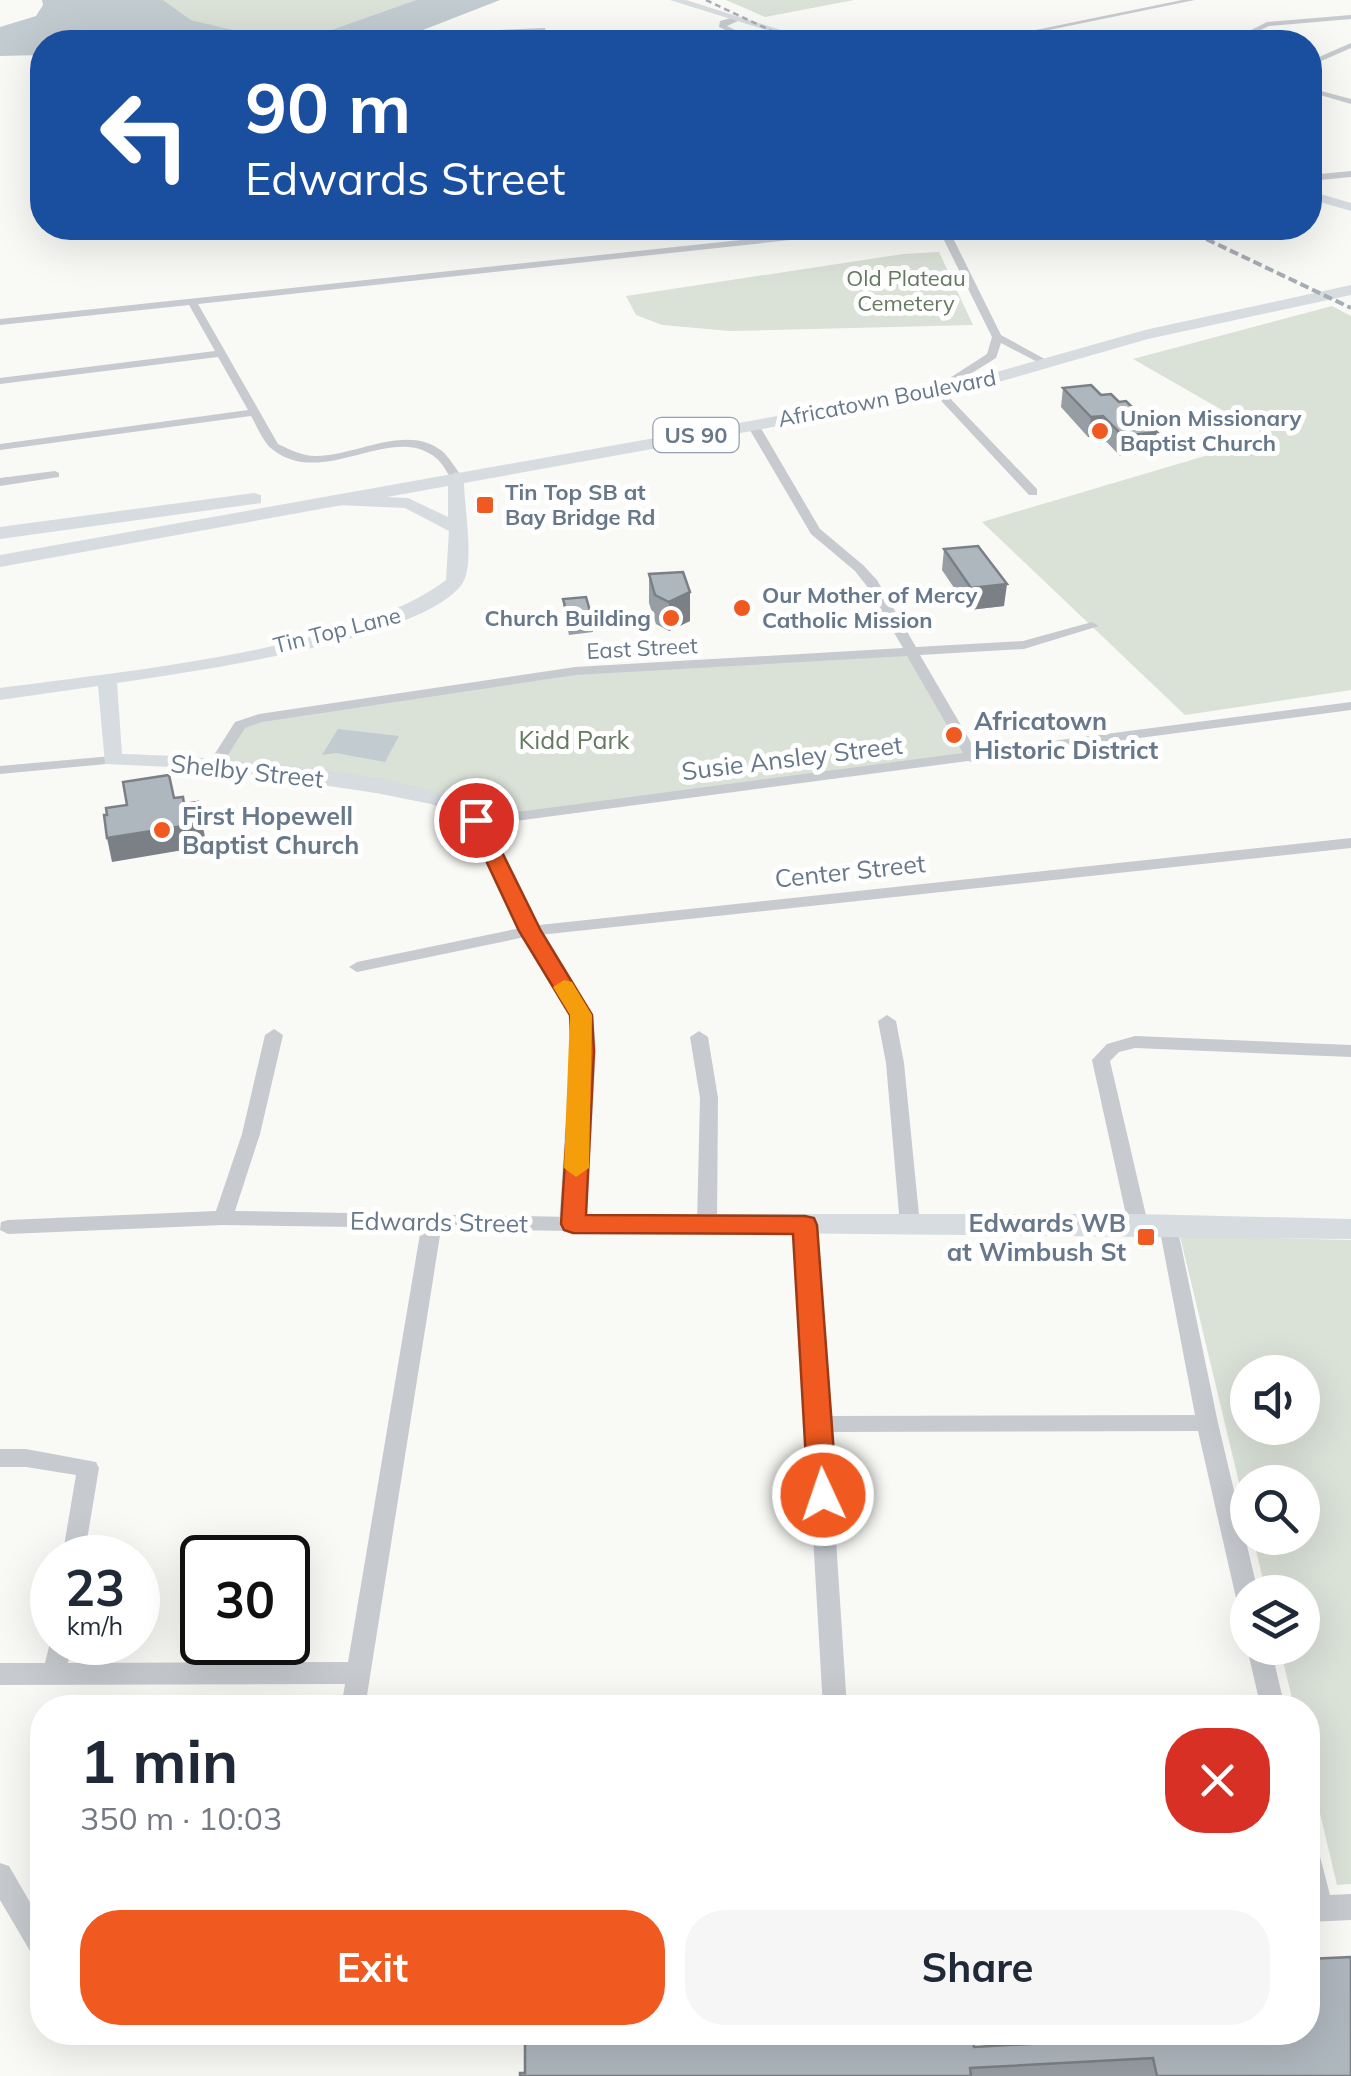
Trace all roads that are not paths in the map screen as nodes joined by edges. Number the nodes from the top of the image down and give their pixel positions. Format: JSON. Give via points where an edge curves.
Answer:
{"nodes":[{"id":1,"x":676,"y":0,"type":"edge"},
{"id":2,"x":1192,"y":0,"type":"edge"},
{"id":3,"x":1351,"y":17,"type":"edge"},
{"id":4,"x":738,"y":18,"type":"junction"},
{"id":5,"x":730,"y":30,"type":"edge"},
{"id":6,"x":776,"y":30,"type":"edge"},
{"id":7,"x":1041,"y":30,"type":"edge"},
{"id":8,"x":1255,"y":30,"type":"edge"},
{"id":9,"x":1351,"y":45,"type":"edge"},
{"id":10,"x":1322,"y":58,"type":"edge"},
{"id":11,"x":1322,"y":94,"type":"edge"},
{"id":12,"x":1351,"y":102,"type":"edge"},
{"id":13,"x":1351,"y":174,"type":"edge"},
{"id":14,"x":1322,"y":177,"type":"edge"},
{"id":15,"x":1322,"y":199,"type":"edge"},
{"id":16,"x":1351,"y":207,"type":"edge"},
{"id":17,"x":760,"y":240,"type":"edge"},
{"id":18,"x":949,"y":240,"type":"edge"},
{"id":19,"x":1351,"y":279,"type":"edge"},
{"id":20,"x":1351,"y":290,"type":"edge"},
{"id":21,"x":191,"y":300,"type":"junction"},
{"id":22,"x":0,"y":322,"type":"edge"},
{"id":23,"x":1193,"y":322,"type":"junction"},
{"id":24,"x":996,"y":337,"type":"junction"},
{"id":25,"x":222,"y":353,"type":"junction"},
{"id":26,"x":1047,"y":362,"type":"junction"},
{"id":27,"x":0,"y":381,"type":"edge"},
{"id":28,"x":936,"y":390,"type":"junction"},
{"id":29,"x":255,"y":412,"type":"junction"},
{"id":30,"x":753,"y":425,"type":"junction"},
{"id":31,"x":0,"y":447,"type":"edge"},
{"id":32,"x":55,"y":475,"type":"dead end"},
{"id":33,"x":456,"y":477,"type":"junction"},
{"id":34,"x":0,"y":482,"type":"edge"},
{"id":35,"x":390,"y":488,"type":"junction"},
{"id":36,"x":1033,"y":492,"type":"dead end"},
{"id":37,"x":332,"y":500,"type":"junction"},
{"id":38,"x":455,"y":527,"type":"junction"},
{"id":39,"x":0,"y":533,"type":"edge"},
{"id":40,"x":0,"y":548,"type":"edge"},
{"id":41,"x":0,"y":560,"type":"edge"},
{"id":42,"x":1092,"y":626,"type":"dead end"},
{"id":43,"x":910,"y":653,"type":"junction"},
{"id":44,"x":107,"y":678,"type":"junction"},
{"id":45,"x":0,"y":694,"type":"edge"},
{"id":46,"x":1351,"y":706,"type":"edge"},
{"id":47,"x":973,"y":758,"type":"junction"},
{"id":48,"x":112,"y":760,"type":"junction"},
{"id":49,"x":216,"y":763,"type":"junction"},
{"id":50,"x":0,"y":770,"type":"edge"},
{"id":51,"x":476,"y":820,"type":"junction"},
{"id":52,"x":1351,"y":843,"type":"edge"},
{"id":53,"x":530,"y":931,"type":"junction"},
{"id":54,"x":358,"y":967,"type":"dead end"},
{"id":55,"x":887,"y":1021,"type":"dead end"},
{"id":56,"x":274,"y":1035,"type":"dead end"},
{"id":57,"x":699,"y":1037,"type":"dead end"},
{"id":58,"x":1351,"y":1051,"type":"edge"},
{"id":59,"x":223,"y":1218,"type":"junction"},
{"id":60,"x":432,"y":1223,"type":"junction"},
{"id":61,"x":573,"y":1224,"type":"junction"},
{"id":62,"x":706,"y":1224,"type":"junction"},
{"id":63,"x":1138,"y":1224,"type":"junction"},
{"id":64,"x":805,"y":1225,"type":"junction"},
{"id":65,"x":910,"y":1225,"type":"junction"},
{"id":66,"x":1168,"y":1226,"type":"junction"},
{"id":67,"x":8,"y":1228,"type":"dead end"},
{"id":68,"x":1351,"y":1229,"type":"edge"},
{"id":69,"x":1207,"y":1423,"type":"junction"},
{"id":70,"x":819,"y":1424,"type":"junction"},
{"id":71,"x":0,"y":1458,"type":"edge"},
{"id":72,"x":78,"y":1535,"type":"edge"},
{"id":73,"x":1243,"y":1575,"type":"edge"},
{"id":74,"x":56,"y":1665,"type":"edge"},
{"id":75,"x":1263,"y":1665,"type":"edge"},
{"id":76,"x":55,"y":1673,"type":"junction"},
{"id":77,"x":0,"y":1674,"type":"edge"},
{"id":78,"x":359,"y":1674,"type":"junction"},
{"id":79,"x":355,"y":1695,"type":"edge"},
{"id":80,"x":834,"y":1695,"type":"edge"},
{"id":81,"x":1270,"y":1695,"type":"edge"},
{"id":82,"x":0,"y":1875,"type":"edge"},
{"id":83,"x":1351,"y":1906,"type":"edge"},
{"id":84,"x":1320,"y":1908,"type":"edge"},
{"id":85,"x":30,"y":1926,"type":"edge"}],
"edges":[{"from":1,"to":4,"type":"street"},
{"from":2,"to":7,"type":"street"},
{"from":3,"to":8,"type":"street"},
{"from":4,"to":5,"type":"street","via":[[724,23]]},
{"from":4,"to":6,"type":"street"},
{"from":9,"to":10,"type":"street"},
{"from":11,"to":12,"type":"street"},
{"from":13,"to":14,"type":"street"},
{"from":15,"to":16,"type":"street"},
{"from":17,"to":21,"type":"street"},
{"from":18,"to":24,"type":"street"},
{"from":19,"to":23,"type":"main road","name":"Africatown Boulevard","number":"US 90"},
{"from":20,"to":23,"type":"main road","name":"Africatown Boulevard","number":"US 90"},
{"from":21,"to":22,"type":"street"},
{"from":21,"to":25,"type":"street"},
{"from":23,"to":26,"type":"main road","name":"Africatown Boulevard","number":"US 90"},
{"from":24,"to":26,"type":"street"},
{"from":24,"to":28,"type":"street","via":[[992,356]]},
{"from":25,"to":27,"type":"street"},
{"from":25,"to":29,"type":"street"},
{"from":26,"to":28,"type":"main road","name":"Africatown Boulevard","number":"US 90"},
{"from":28,"to":30,"type":"main road","name":"Africatown Boulevard","number":"US 90"},
{"from":28,"to":36,"type":"street","via":[[1004,454]]},
{"from":29,"to":31,"type":"street"},
{"from":29,"to":33,"type":"street","via":[[274,446],[294,459],[416,446],[439,454]]},
{"from":30,"to":33,"type":"main road","name":"Africatown Boulevard","number":"US 90"},
{"from":30,"to":43,"type":"street","via":[[815,531],[860,568]]},
{"from":32,"to":34,"type":"street"},
{"from":33,"to":35,"type":"main road","name":"Africatown Boulevard","number":"US 90"},
{"from":33,"to":38,"type":"street","name":"Tin Top Lane"},
{"from":35,"to":37,"type":"main road","name":"Africatown Boulevard","number":"US 90"},
{"from":35,"to":39,"type":"main road"},
{"from":37,"to":38,"type":"street","via":[[408,503]]},
{"from":37,"to":40,"type":"main road","name":"Africatown Boulevard","number":"US 90"},
{"from":37,"to":41,"type":"main road","name":"Africatown Boulevard","number":"US 90"},
{"from":38,"to":44,"type":"street","name":"Tin Top Lane","via":[[453,584],[415,610],[359,628]]},
{"from":42,"to":43,"type":"street","name":"East Street","via":[[1024,645]]},
{"from":43,"to":47,"type":"street"},
{"from":43,"to":49,"type":"street","name":"East Street","via":[[575,671],[259,718],[240,726]]},
{"from":44,"to":45,"type":"street"},
{"from":44,"to":48,"type":"street"},
{"from":46,"to":47,"type":"street","name":"Susie Ansley Street"},
{"from":47,"to":51,"type":"street","name":"Susie Ansley Street"},
{"from":48,"to":49,"type":"street","name":"Shelby Street"},
{"from":48,"to":50,"type":"street","name":"Shelby Street"},
{"from":49,"to":51,"type":"street","name":"Shelby Street","via":[[436,798]]},
{"from":51,"to":53,"type":"street"},
{"from":52,"to":53,"type":"street","name":"Center Street"},
{"from":53,"to":54,"type":"street","name":"Center Street"},
{"from":53,"to":61,"type":"street","via":[[581,1015]]},
{"from":55,"to":65,"type":"street"},
{"from":56,"to":59,"type":"street"},
{"from":57,"to":62,"type":"street","via":[[709,1098]]},
{"from":58,"to":63,"type":"street","via":[[1135,1042],[1113,1048],[1100,1060]]},
{"from":59,"to":60,"type":"street","name":"Edwards Street"},
{"from":59,"to":67,"type":"street","name":"Edwards Street"},
{"from":60,"to":61,"type":"street","name":"Edwards Street"},
{"from":60,"to":78,"type":"street"},
{"from":61,"to":62,"type":"street","name":"Edwards Street"},
{"from":62,"to":64,"type":"street","name":"Edwards Street"},
{"from":63,"to":65,"type":"street","name":"Edwards Street"},
{"from":63,"to":66,"type":"street","name":"Edwards Street"},
{"from":64,"to":65,"type":"street","name":"Edwards Street"},
{"from":64,"to":70,"type":"street"},
{"from":66,"to":68,"type":"street","name":"Edwards Street"},
{"from":66,"to":69,"type":"street"},
{"from":69,"to":70,"type":"street"},
{"from":69,"to":73,"type":"street"},
{"from":70,"to":80,"type":"street"},
{"from":71,"to":72,"type":"street","via":[[88,1468]]},
{"from":74,"to":76,"type":"street"},
{"from":75,"to":81,"type":"street"},
{"from":76,"to":77,"type":"street"},
{"from":76,"to":78,"type":"street"},
{"from":78,"to":79,"type":"street"},
{"from":82,"to":85,"type":"street"},
{"from":83,"to":84,"type":"street"}]}
